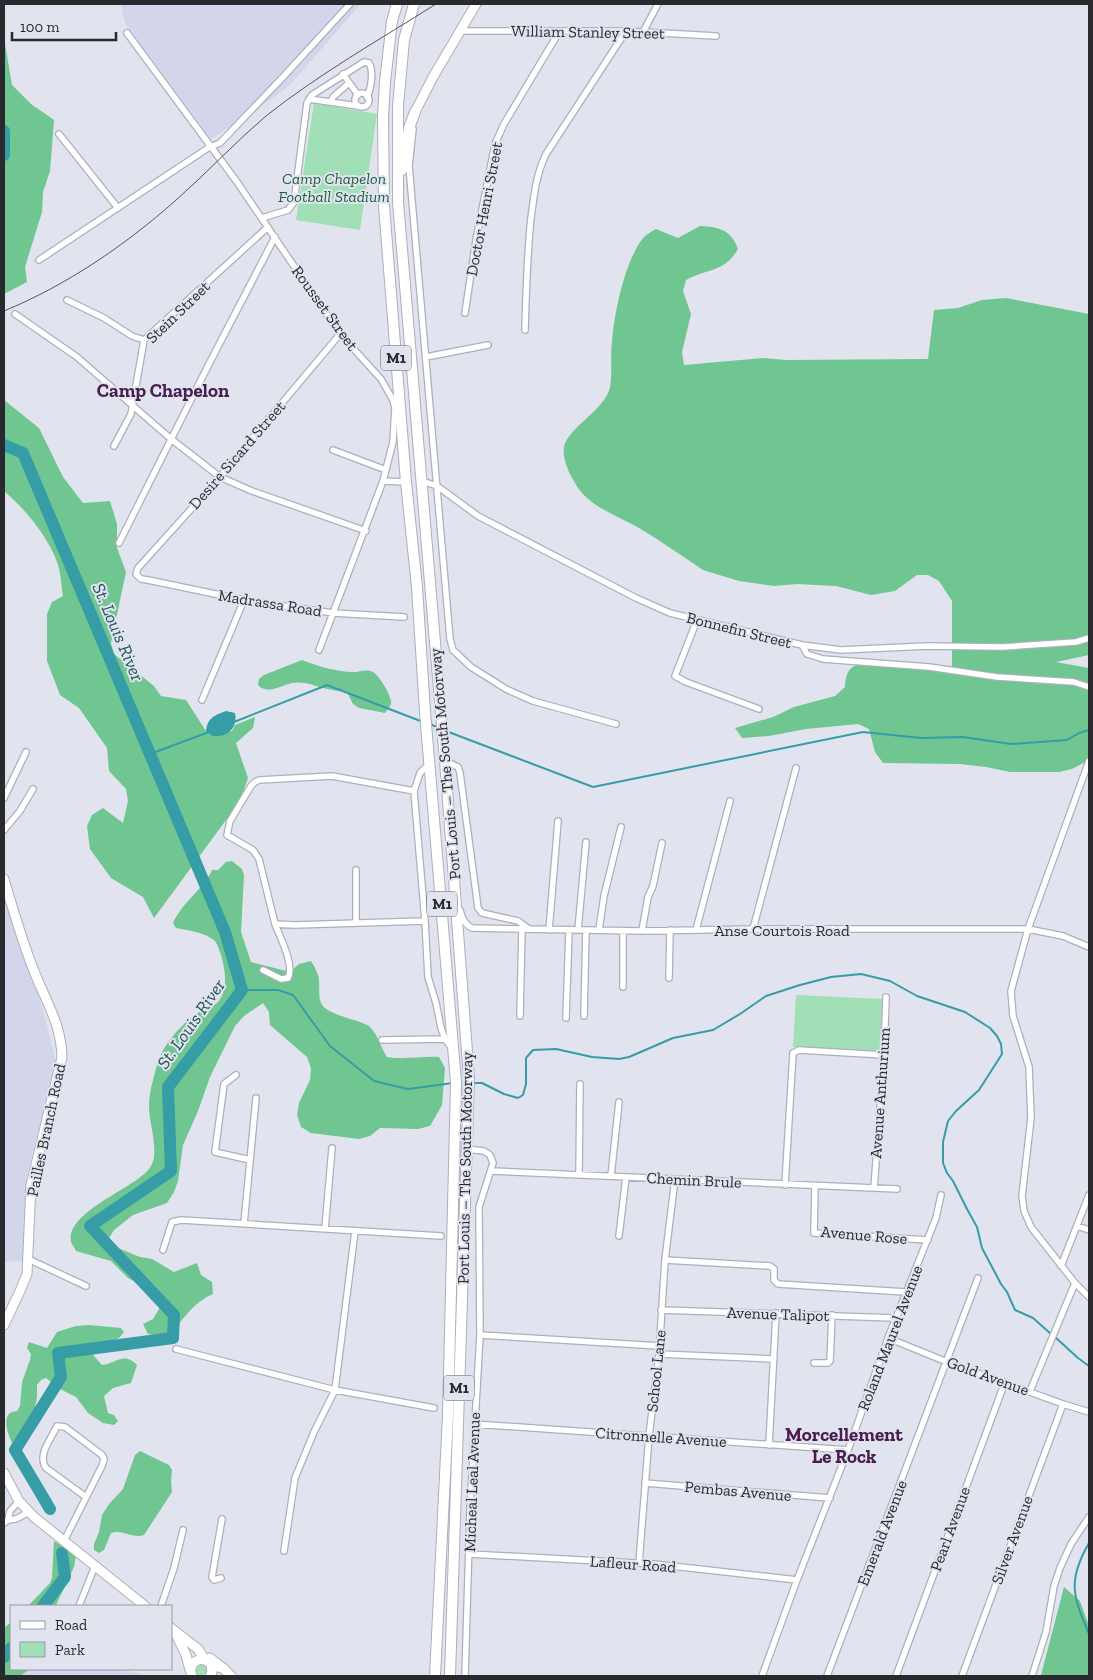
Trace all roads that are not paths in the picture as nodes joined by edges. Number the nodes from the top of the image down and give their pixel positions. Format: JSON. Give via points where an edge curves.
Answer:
{"nodes":[{"id":1,"x":350,"y":4,"type":"edge"},
{"id":2,"x":397,"y":4,"type":"edge"},
{"id":3,"x":414,"y":4,"type":"edge"},
{"id":4,"x":476,"y":4,"type":"edge"},
{"id":5,"x":658,"y":4,"type":"edge"},
{"id":6,"x":460,"y":31,"type":"junction"},
{"id":7,"x":626,"y":31,"type":"junction"},
{"id":8,"x":559,"y":32,"type":"junction"},
{"id":9,"x":643,"y":32,"type":"junction"},
{"id":10,"x":127,"y":33,"type":"dead end"},
{"id":11,"x":716,"y":36,"type":"dead end"},
{"id":12,"x":343,"y":74,"type":"junction"},
{"id":13,"x":349,"y":83,"type":"junction"},
{"id":14,"x":358,"y":95,"type":"junction"},
{"id":15,"x":367,"y":97,"type":"junction"},
{"id":16,"x":309,"y":99,"type":"junction"},
{"id":17,"x":331,"y":102,"type":"junction"},
{"id":18,"x":358,"y":106,"type":"junction"},
{"id":19,"x":415,"y":112,"type":"junction"},
{"id":20,"x":59,"y":134,"type":"dead end"},
{"id":21,"x":211,"y":147,"type":"junction"},
{"id":22,"x":398,"y":202,"type":"junction"},
{"id":23,"x":118,"y":208,"type":"junction"},
{"id":24,"x":262,"y":218,"type":"junction"},
{"id":25,"x":268,"y":228,"type":"junction"},
{"id":26,"x":275,"y":238,"type":"junction"},
{"id":27,"x":39,"y":260,"type":"dead end"},
{"id":28,"x":68,"y":300,"type":"dead end"},
{"id":29,"x":465,"y":313,"type":"dead end"},
{"id":30,"x":15,"y":314,"type":"dead end"},
{"id":31,"x":525,"y":330,"type":"dead end"},
{"id":32,"x":340,"y":334,"type":"junction"},
{"id":33,"x":144,"y":340,"type":"junction"},
{"id":34,"x":488,"y":345,"type":"dead end"},
{"id":35,"x":426,"y":357,"type":"junction"},
{"id":36,"x":133,"y":405,"type":"junction"},
{"id":37,"x":172,"y":438,"type":"junction"},
{"id":38,"x":114,"y":446,"type":"dead end"},
{"id":39,"x":333,"y":450,"type":"dead end"},
{"id":40,"x":386,"y":470,"type":"junction"},
{"id":41,"x":220,"y":477,"type":"junction"},
{"id":42,"x":383,"y":481,"type":"junction"},
{"id":43,"x":422,"y":481,"type":"junction"},
{"id":44,"x":406,"y":482,"type":"junction"},
{"id":45,"x":437,"y":486,"type":"junction"},
{"id":46,"x":366,"y":530,"type":"junction"},
{"id":47,"x":119,"y":543,"type":"dead end"},
{"id":48,"x":138,"y":576,"type":"joint"},
{"id":49,"x":244,"y":600,"type":"junction"},
{"id":50,"x":333,"y":613,"type":"junction"},
{"id":51,"x":404,"y":616,"type":"dead end"},
{"id":52,"x":697,"y":620,"type":"junction"},
{"id":53,"x":1089,"y":638,"type":"edge"},
{"id":54,"x":802,"y":645,"type":"junction"},
{"id":55,"x":319,"y":650,"type":"dead end"},
{"id":56,"x":1089,"y":687,"type":"edge"},
{"id":57,"x":202,"y":700,"type":"dead end"},
{"id":58,"x":759,"y":709,"type":"dead end"},
{"id":59,"x":616,"y":724,"type":"dead end"},
{"id":60,"x":26,"y":752,"type":"dead end"},
{"id":61,"x":445,"y":761,"type":"junction"},
{"id":62,"x":1089,"y":761,"type":"edge"},
{"id":63,"x":430,"y":763,"type":"junction"},
{"id":64,"x":796,"y":768,"type":"dead end"},
{"id":65,"x":33,"y":789,"type":"dead end"},
{"id":66,"x":414,"y":791,"type":"junction"},
{"id":67,"x":4,"y":798,"type":"edge"},
{"id":68,"x":730,"y":801,"type":"dead end"},
{"id":69,"x":558,"y":821,"type":"dead end"},
{"id":70,"x":622,"y":827,"type":"dead end"},
{"id":71,"x":4,"y":830,"type":"edge"},
{"id":72,"x":586,"y":842,"type":"dead end"},
{"id":73,"x":662,"y":843,"type":"dead end"},
{"id":74,"x":356,"y":870,"type":"dead end"},
{"id":75,"x":4,"y":879,"type":"edge"},
{"id":76,"x":456,"y":890,"type":"junction"},
{"id":77,"x":425,"y":921,"type":"junction"},
{"id":78,"x":356,"y":923,"type":"junction"},
{"id":79,"x":276,"y":924,"type":"junction"},
{"id":80,"x":472,"y":928,"type":"junction"},
{"id":81,"x":522,"y":929,"type":"junction"},
{"id":82,"x":753,"y":929,"type":"junction"},
{"id":83,"x":1028,"y":929,"type":"junction"},
{"id":84,"x":530,"y":930,"type":"junction"},
{"id":85,"x":549,"y":930,"type":"junction"},
{"id":86,"x":569,"y":930,"type":"junction"},
{"id":87,"x":578,"y":930,"type":"junction"},
{"id":88,"x":586,"y":930,"type":"junction"},
{"id":89,"x":599,"y":930,"type":"junction"},
{"id":90,"x":623,"y":930,"type":"junction"},
{"id":91,"x":670,"y":930,"type":"junction"},
{"id":92,"x":696,"y":930,"type":"junction"},
{"id":93,"x":642,"y":931,"type":"junction"},
{"id":94,"x":1089,"y":946,"type":"edge"},
{"id":95,"x":460,"y":948,"type":"junction"},
{"id":96,"x":263,"y":970,"type":"dead end"},
{"id":97,"x":668,"y":978,"type":"dead end"},
{"id":98,"x":623,"y":987,"type":"dead end"},
{"id":99,"x":886,"y":997,"type":"dead end"},
{"id":100,"x":520,"y":1016,"type":"dead end"},
{"id":101,"x":584,"y":1016,"type":"dead end"},
{"id":102,"x":566,"y":1018,"type":"dead end"},
{"id":103,"x":445,"y":1039,"type":"junction"},
{"id":104,"x":382,"y":1040,"type":"dead end"},
{"id":105,"x":454,"y":1051,"type":"junction"},
{"id":106,"x":884,"y":1055,"type":"junction"},
{"id":107,"x":236,"y":1075,"type":"dead end"},
{"id":108,"x":580,"y":1084,"type":"dead end"},
{"id":109,"x":256,"y":1098,"type":"dead end"},
{"id":110,"x":619,"y":1102,"type":"dead end"},
{"id":111,"x":332,"y":1148,"type":"dead end"},
{"id":112,"x":466,"y":1149,"type":"junction"},
{"id":113,"x":250,"y":1160,"type":"junction"},
{"id":114,"x":492,"y":1170,"type":"junction"},
{"id":115,"x":579,"y":1175,"type":"junction"},
{"id":116,"x":611,"y":1176,"type":"junction"},
{"id":117,"x":626,"y":1177,"type":"junction"},
{"id":118,"x":675,"y":1179,"type":"junction"},
{"id":119,"x":785,"y":1185,"type":"junction"},
{"id":120,"x":815,"y":1186,"type":"junction"},
{"id":121,"x":874,"y":1188,"type":"junction"},
{"id":122,"x":897,"y":1189,"type":"dead end"},
{"id":123,"x":1089,"y":1195,"type":"edge"},
{"id":124,"x":941,"y":1196,"type":"dead end"},
{"id":125,"x":244,"y":1224,"type":"junction"},
{"id":126,"x":1077,"y":1226,"type":"junction"},
{"id":127,"x":325,"y":1229,"type":"junction"},
{"id":128,"x":1089,"y":1230,"type":"edge"},
{"id":129,"x":354,"y":1231,"type":"junction"},
{"id":130,"x":440,"y":1236,"type":"dead end"},
{"id":131,"x":619,"y":1236,"type":"dead end"},
{"id":132,"x":928,"y":1240,"type":"junction"},
{"id":133,"x":162,"y":1250,"type":"dead end"},
{"id":134,"x":28,"y":1259,"type":"junction"},
{"id":135,"x":665,"y":1260,"type":"junction"},
{"id":136,"x":1060,"y":1266,"type":"junction"},
{"id":137,"x":978,"y":1278,"type":"dead end"},
{"id":138,"x":1075,"y":1283,"type":"junction"},
{"id":139,"x":86,"y":1286,"type":"dead end"},
{"id":140,"x":906,"y":1292,"type":"junction"},
{"id":141,"x":1089,"y":1297,"type":"edge"},
{"id":142,"x":662,"y":1310,"type":"junction"},
{"id":143,"x":776,"y":1313,"type":"junction"},
{"id":144,"x":832,"y":1315,"type":"junction"},
{"id":145,"x":895,"y":1318,"type":"junction"},
{"id":146,"x":4,"y":1325,"type":"edge"},
{"id":147,"x":480,"y":1335,"type":"junction"},
{"id":148,"x":888,"y":1338,"type":"junction"},
{"id":149,"x":660,"y":1346,"type":"junction"},
{"id":150,"x":176,"y":1348,"type":"dead end"},
{"id":151,"x":659,"y":1354,"type":"junction"},
{"id":152,"x":774,"y":1359,"type":"junction"},
{"id":153,"x":947,"y":1362,"type":"junction"},
{"id":154,"x":814,"y":1363,"type":"dead end"},
{"id":155,"x":1005,"y":1382,"type":"junction"},
{"id":156,"x":335,"y":1390,"type":"junction"},
{"id":157,"x":1030,"y":1391,"type":"junction"},
{"id":158,"x":1063,"y":1404,"type":"junction"},
{"id":159,"x":434,"y":1408,"type":"dead end"},
{"id":160,"x":1089,"y":1412,"type":"edge"},
{"id":161,"x":474,"y":1424,"type":"junction"},
{"id":162,"x":650,"y":1436,"type":"junction"},
{"id":163,"x":769,"y":1445,"type":"junction"},
{"id":164,"x":848,"y":1450,"type":"junction"},
{"id":165,"x":4,"y":1473,"type":"edge"},
{"id":166,"x":645,"y":1483,"type":"junction"},
{"id":167,"x":86,"y":1497,"type":"junction"},
{"id":168,"x":830,"y":1498,"type":"junction"},
{"id":169,"x":19,"y":1501,"type":"junction"},
{"id":170,"x":29,"y":1512,"type":"junction"},
{"id":171,"x":1089,"y":1517,"type":"edge"},
{"id":172,"x":222,"y":1519,"type":"dead end"},
{"id":173,"x":6,"y":1521,"type":"edge"},
{"id":174,"x":183,"y":1530,"type":"dead end"},
{"id":175,"x":64,"y":1541,"type":"junction"},
{"id":176,"x":284,"y":1551,"type":"dead end"},
{"id":177,"x":468,"y":1554,"type":"junction"},
{"id":178,"x":639,"y":1563,"type":"junction"},
{"id":179,"x":95,"y":1566,"type":"junction"},
{"id":180,"x":220,"y":1578,"type":"dead end"},
{"id":181,"x":797,"y":1580,"type":"junction"},
{"id":182,"x":134,"y":1602,"type":"edge"},
{"id":183,"x":79,"y":1605,"type":"edge"},
{"id":184,"x":161,"y":1605,"type":"edge"},
{"id":185,"x":173,"y":1630,"type":"edge"},
{"id":186,"x":198,"y":1649,"type":"junction"},
{"id":187,"x":208,"y":1662,"type":"junction"},
{"id":188,"x":223,"y":1668,"type":"junction"},
{"id":189,"x":191,"y":1673,"type":"edge"},
{"id":190,"x":212,"y":1676,"type":"edge"},
{"id":191,"x":231,"y":1676,"type":"edge"},
{"id":192,"x":435,"y":1676,"type":"edge"},
{"id":193,"x":450,"y":1676,"type":"edge"},
{"id":194,"x":465,"y":1676,"type":"edge"},
{"id":195,"x":762,"y":1676,"type":"edge"},
{"id":196,"x":827,"y":1676,"type":"edge"},
{"id":197,"x":896,"y":1676,"type":"edge"},
{"id":198,"x":962,"y":1676,"type":"edge"},
{"id":199,"x":1032,"y":1676,"type":"edge"}],
"edges":[{"from":1,"to":21,"type":"street","via":[[220,143]]},
{"from":2,"to":44,"type":"highway","name":"Port Louis – The South Motorway","number":"M1","via":[[385,82],[384,206]]},
{"from":3,"to":22,"type":"highway","name":"Port Louis – The South Motorway","number":"M1","via":[[404,40],[398,106]]},
{"from":4,"to":6,"type":"main road"},
{"from":5,"to":9,"type":"street"},
{"from":6,"to":8,"type":"street","name":"William Stanley Street"},
{"from":6,"to":19,"type":"main road"},
{"from":7,"to":8,"type":"street","name":"William Stanley Street"},
{"from":7,"to":9,"type":"street","name":"William Stanley Street"},
{"from":7,"to":31,"type":"street","via":[[538,169],[527,252]]},
{"from":8,"to":29,"type":"street","name":"Doctor Henri Street","via":[[495,144]]},
{"from":9,"to":11,"type":"street","name":"William Stanley Street"},
{"from":10,"to":21,"type":"street","name":"Rousset Street"},
{"from":12,"to":13,"type":"street"},
{"from":12,"to":15,"type":"street","via":[[361,63],[369,63],[372,68]]},
{"from":12,"to":16,"type":"street"},
{"from":13,"to":14,"type":"street"},
{"from":13,"to":17,"type":"street"},
{"from":14,"to":15,"type":"street"},
{"from":14,"to":18,"type":"street","via":[[355,100]]},
{"from":15,"to":18,"type":"street","via":[[366,105]]},
{"from":16,"to":17,"type":"street"},
{"from":16,"to":24,"type":"street","via":[[294,202],[288,210]]},
{"from":17,"to":18,"type":"street"},
{"from":19,"to":22,"type":"highway","via":[[407,139]]},
{"from":19,"to":35,"type":"street","via":[[409,166]]},
{"from":20,"to":23,"type":"street"},
{"from":21,"to":23,"type":"street"},
{"from":21,"to":24,"type":"street","name":"Rousset Street"},
{"from":22,"to":43,"type":"highway","name":"Port Louis – The South Motorway","number":"M1"},
{"from":23,"to":27,"type":"street"},
{"from":24,"to":25,"type":"street","name":"Rousset Street"},
{"from":25,"to":26,"type":"street","name":"Rousset Street"},
{"from":25,"to":33,"type":"street","name":"Stein Street"},
{"from":26,"to":32,"type":"street","name":"Rousset Street"},
{"from":26,"to":37,"type":"street"},
{"from":28,"to":33,"type":"street"},
{"from":30,"to":36,"type":"street","via":[[77,357]]},
{"from":32,"to":40,"type":"street","name":"Rousset Street","via":[[381,378],[393,400],[393,442]]},
{"from":32,"to":41,"type":"street","name":"Desire Sicard Street"},
{"from":33,"to":36,"type":"street","name":"Stein Street"},
{"from":34,"to":35,"type":"street"},
{"from":35,"to":45,"type":"street"},
{"from":36,"to":37,"type":"street"},
{"from":36,"to":38,"type":"street","name":"Stein Street"},
{"from":37,"to":41,"type":"street"},
{"from":37,"to":47,"type":"street"},
{"from":39,"to":40,"type":"street"},
{"from":40,"to":42,"type":"street","name":"Rousset Street"},
{"from":41,"to":46,"type":"street"},
{"from":41,"to":48,"type":"street","name":"Desire Sicard Street","via":[[138,568]]},
{"from":42,"to":44,"type":"street"},
{"from":42,"to":46,"type":"street","name":"Rousset Street"},
{"from":43,"to":45,"type":"street","name":"Bonnefin Street"},
{"from":43,"to":61,"type":"highway","name":"Port Louis – The South Motorway","number":"M1"},
{"from":44,"to":63,"type":"highway","name":"Port Louis – The South Motorway","number":"M1"},
{"from":45,"to":52,"type":"street","name":"Bonnefin Street","via":[[478,516],[571,565],[670,613]]},
{"from":45,"to":59,"type":"street","via":[[453,650],[471,667],[506,689],[533,701]]},
{"from":46,"to":50,"type":"street","name":"Rousset Street"},
{"from":48,"to":49,"type":"street","name":"Madrassa Road"},
{"from":49,"to":50,"type":"street","name":"Madrassa Road"},
{"from":49,"to":57,"type":"street"},
{"from":50,"to":51,"type":"street","name":"Madrassa Road"},
{"from":50,"to":55,"type":"street","name":"Rousset Street"},
{"from":52,"to":54,"type":"street","name":"Bonnefin Street"},
{"from":52,"to":58,"type":"street","via":[[675,676]]},
{"from":53,"to":54,"type":"street","name":"Bonnefin Street","via":[[1076,642],[1003,647],[841,650]]},
{"from":54,"to":56,"type":"street","via":[[808,654],[823,658],[920,666]]},
{"from":60,"to":67,"type":"street"},
{"from":61,"to":76,"type":"highway","name":"Port Louis – The South Motorway","number":"M1"},
{"from":61,"to":84,"type":"street","via":[[458,767],[460,773],[478,908],[482,913],[518,920]]},
{"from":62,"to":83,"type":"street"},
{"from":63,"to":66,"type":"street","via":[[420,773]]},
{"from":63,"to":105,"type":"highway","name":"Port Louis – The South Motorway","number":"M1"},
{"from":64,"to":82,"type":"street"},
{"from":65,"to":71,"type":"street"},
{"from":66,"to":77,"type":"street"},
{"from":66,"to":79,"type":"street","via":[[332,776],[255,782],[230,821],[227,835],[253,850],[259,859]]},
{"from":68,"to":92,"type":"street"},
{"from":69,"to":85,"type":"street"},
{"from":70,"to":89,"type":"street","via":[[604,896]]},
{"from":72,"to":87,"type":"street"},
{"from":73,"to":93,"type":"street"},
{"from":74,"to":78,"type":"street"},
{"from":75,"to":134,"type":"main road","name":"Pailles Branch Road","via":[[34,971],[62,1042],[59,1075],[31,1184]]},
{"from":76,"to":80,"type":"street","via":[[463,920]]},
{"from":76,"to":95,"type":"highway","name":"Port Louis – The South Motorway","number":"M1"},
{"from":77,"to":78,"type":"street"},
{"from":77,"to":103,"type":"street","via":[[428,977]]},
{"from":78,"to":79,"type":"street"},
{"from":79,"to":96,"type":"street","via":[[290,975],[281,979]]},
{"from":80,"to":81,"type":"street","name":"Anse Courtois Road"},
{"from":80,"to":95,"type":"street","via":[[464,933]]},
{"from":81,"to":84,"type":"street","name":"Anse Courtois Road"},
{"from":81,"to":100,"type":"street"},
{"from":82,"to":83,"type":"street","name":"Anse Courtois Road"},
{"from":82,"to":92,"type":"street","name":"Anse Courtois Road"},
{"from":83,"to":94,"type":"street","name":"Anse Courtois Road","via":[[1063,936]]},
{"from":83,"to":136,"type":"street","via":[[1011,991],[1013,1016],[1029,1067],[1031,1118],[1022,1196],[1031,1227]]},
{"from":84,"to":85,"type":"street","name":"Anse Courtois Road"},
{"from":85,"to":86,"type":"street","name":"Anse Courtois Road"},
{"from":86,"to":87,"type":"street","name":"Anse Courtois Road"},
{"from":86,"to":102,"type":"street"},
{"from":87,"to":88,"type":"street","name":"Anse Courtois Road"},
{"from":88,"to":89,"type":"street","name":"Anse Courtois Road"},
{"from":88,"to":101,"type":"street"},
{"from":89,"to":90,"type":"street","name":"Anse Courtois Road"},
{"from":90,"to":93,"type":"street","name":"Anse Courtois Road"},
{"from":90,"to":98,"type":"street"},
{"from":91,"to":92,"type":"street","name":"Anse Courtois Road"},
{"from":91,"to":93,"type":"street","name":"Anse Courtois Road"},
{"from":91,"to":97,"type":"street"},
{"from":95,"to":112,"type":"highway","name":"Port Louis – The South Motorway","number":"M1","via":[[469,1063]]},
{"from":99,"to":106,"type":"street","name":"Avenue Anthurium"},
{"from":103,"to":104,"type":"street"},
{"from":103,"to":105,"type":"street"},
{"from":105,"to":192,"type":"highway","name":"Port Louis – The South Motorway","number":"M1","via":[[448,1414]]},
{"from":106,"to":119,"type":"street","via":[[798,1050],[793,1053]]},
{"from":106,"to":121,"type":"street","name":"Avenue Anthurium"},
{"from":107,"to":113,"type":"street","via":[[224,1084],[215,1152]]},
{"from":108,"to":115,"type":"street"},
{"from":109,"to":113,"type":"street"},
{"from":110,"to":116,"type":"street"},
{"from":111,"to":127,"type":"street"},
{"from":112,"to":114,"type":"street","via":[[490,1155]]},
{"from":112,"to":193,"type":"highway","name":"Port Louis – The South Motorway","number":"M1"},
{"from":113,"to":125,"type":"street"},
{"from":114,"to":115,"type":"street","name":"Chemin Brule"},
{"from":114,"to":147,"type":"street","name":"Micheal Leal Avenue","via":[[479,1206]]},
{"from":115,"to":116,"type":"street","name":"Chemin Brule"},
{"from":116,"to":117,"type":"street","name":"Chemin Brule"},
{"from":117,"to":118,"type":"street","name":"Chemin Brule"},
{"from":117,"to":131,"type":"street"},
{"from":118,"to":119,"type":"street","name":"Chemin Brule"},
{"from":118,"to":135,"type":"street","name":"School Lane"},
{"from":119,"to":120,"type":"street","name":"Chemin Brule"},
{"from":120,"to":121,"type":"street","name":"Chemin Brule"},
{"from":120,"to":132,"type":"street","name":"Avenue Rose","via":[[814,1233]]},
{"from":121,"to":122,"type":"street","name":"Chemin Brule"},
{"from":123,"to":126,"type":"street"},
{"from":124,"to":132,"type":"street","name":"Roland Maurel Avenue"},
{"from":125,"to":127,"type":"street"},
{"from":125,"to":133,"type":"street","via":[[172,1222]]},
{"from":126,"to":128,"type":"street"},
{"from":126,"to":136,"type":"street"},
{"from":127,"to":129,"type":"street"},
{"from":129,"to":130,"type":"street"},
{"from":129,"to":156,"type":"street"},
{"from":132,"to":140,"type":"street","name":"Roland Maurel Avenue"},
{"from":134,"to":139,"type":"street"},
{"from":134,"to":146,"type":"main road","name":"Pailles Branch Road","via":[[24,1281]]},
{"from":135,"to":140,"type":"street","via":[[770,1266],[778,1284]]},
{"from":135,"to":142,"type":"street","name":"School Lane"},
{"from":136,"to":138,"type":"street"},
{"from":137,"to":153,"type":"street","name":"Emerald Avenue"},
{"from":138,"to":141,"type":"street"},
{"from":138,"to":157,"type":"street"},
{"from":140,"to":145,"type":"street","name":"Roland Maurel Avenue"},
{"from":142,"to":143,"type":"street","name":"Avenue Talipot"},
{"from":142,"to":149,"type":"street","name":"School Lane"},
{"from":143,"to":144,"type":"street","name":"Avenue Talipot"},
{"from":143,"to":152,"type":"street"},
{"from":144,"to":145,"type":"street","name":"Avenue Talipot"},
{"from":144,"to":154,"type":"street","via":[[830,1361]]},
{"from":145,"to":148,"type":"street","name":"Roland Maurel Avenue"},
{"from":147,"to":149,"type":"street"},
{"from":147,"to":161,"type":"street","name":"Micheal Leal Avenue"},
{"from":148,"to":153,"type":"street","name":"Gold Avenue"},
{"from":148,"to":164,"type":"street","name":"Roland Maurel Avenue"},
{"from":149,"to":151,"type":"street","name":"School Lane"},
{"from":150,"to":156,"type":"street"},
{"from":151,"to":152,"type":"street"},
{"from":151,"to":162,"type":"street","name":"School Lane"},
{"from":152,"to":163,"type":"street"},
{"from":153,"to":155,"type":"street","name":"Gold Avenue"},
{"from":153,"to":196,"type":"street","name":"Emerald Avenue"},
{"from":155,"to":157,"type":"street","name":"Gold Avenue"},
{"from":155,"to":197,"type":"street","name":"Pearl Avenue"},
{"from":156,"to":159,"type":"street"},
{"from":156,"to":176,"type":"street","via":[[295,1478]]},
{"from":157,"to":158,"type":"street","name":"Gold Avenue"},
{"from":158,"to":160,"type":"street","name":"Gold Avenue"},
{"from":158,"to":198,"type":"street","name":"Silver Avenue"},
{"from":161,"to":162,"type":"street","name":"Citronnelle Avenue"},
{"from":161,"to":177,"type":"street","name":"Micheal Leal Avenue"},
{"from":162,"to":163,"type":"street","name":"Citronnelle Avenue"},
{"from":162,"to":166,"type":"street","name":"School Lane"},
{"from":163,"to":164,"type":"street","name":"Citronnelle Avenue"},
{"from":164,"to":168,"type":"street","name":"Roland Maurel Avenue"},
{"from":165,"to":169,"type":"main road"},
{"from":166,"to":168,"type":"street","name":"Pembas Avenue"},
{"from":166,"to":178,"type":"street","name":"School Lane"},
{"from":167,"to":167,"type":"street","via":[[104,1459],[65,1427],[57,1426],[42,1462]]},
{"from":167,"to":175,"type":"street"},
{"from":168,"to":181,"type":"street","name":"Roland Maurel Avenue"},
{"from":169,"to":170,"type":"main road"},
{"from":169,"to":173,"type":"street"},
{"from":170,"to":173,"type":"street","via":[[16,1520]]},
{"from":170,"to":175,"type":"main road"},
{"from":171,"to":199,"type":"street","via":[[1060,1568],[1046,1632]]},
{"from":172,"to":180,"type":"street","via":[[212,1577],[214,1580]]},
{"from":174,"to":184,"type":"street"},
{"from":175,"to":179,"type":"main road"},
{"from":177,"to":178,"type":"street","name":"Lafleur Road"},
{"from":177,"to":194,"type":"street","name":"Micheal Leal Avenue"},
{"from":178,"to":181,"type":"street","name":"Lafleur Road"},
{"from":179,"to":182,"type":"main road"},
{"from":179,"to":183,"type":"street"},
{"from":181,"to":195,"type":"street","name":"Roland Maurel Avenue"},
{"from":185,"to":186,"type":"main road"},
{"from":185,"to":189,"type":"main road"},
{"from":186,"to":187,"type":"main road"},
{"from":186,"to":188,"type":"main road"},
{"from":187,"to":188,"type":"main road"},
{"from":187,"to":189,"type":"main road","via":[[197,1660],[191,1666]]},
{"from":187,"to":190,"type":"main road"},
{"from":188,"to":191,"type":"main road"}]}
